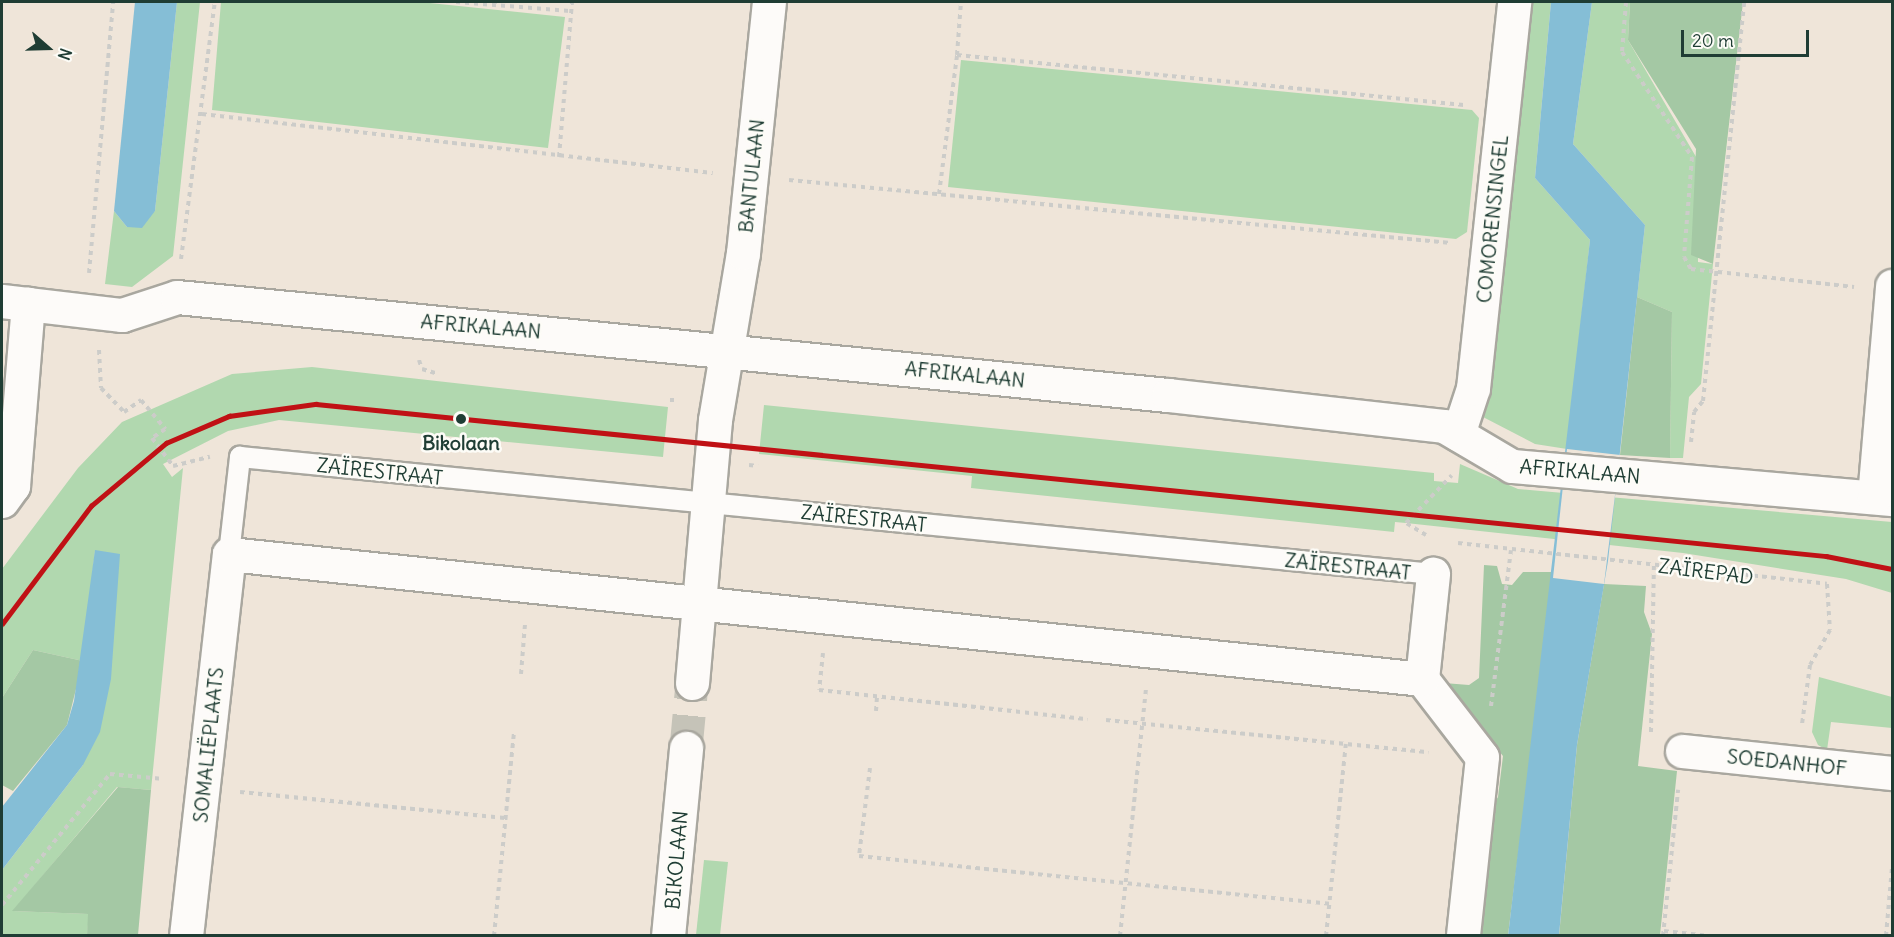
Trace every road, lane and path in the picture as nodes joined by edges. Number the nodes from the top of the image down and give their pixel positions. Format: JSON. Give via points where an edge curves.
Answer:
{"nodes":[{"id":1,"x":215,"y":2,"type":"edge"},
{"id":2,"x":456,"y":2,"type":"edge"},
{"id":3,"x":572,"y":2,"type":"edge"},
{"id":4,"x":769,"y":2,"type":"edge"},
{"id":5,"x":961,"y":2,"type":"edge"},
{"id":6,"x":1514,"y":2,"type":"edge"},
{"id":7,"x":1626,"y":2,"type":"edge"},
{"id":8,"x":1744,"y":2,"type":"edge"},
{"id":9,"x":570,"y":11,"type":"junction"},
{"id":10,"x":957,"y":55,"type":"junction"},
{"id":11,"x":1503,"y":109,"type":"junction"},
{"id":12,"x":202,"y":114,"type":"junction"},
{"id":13,"x":559,"y":158,"type":"junction"},
{"id":14,"x":750,"y":176,"type":"junction"},
{"id":15,"x":939,"y":194,"type":"junction"},
{"id":16,"x":1490,"y":246,"type":"junction"},
{"id":17,"x":1716,"y":272,"type":"junction"},
{"id":18,"x":1893,"y":286,"type":"edge"},
{"id":19,"x":1892,"y":291,"type":"edge"},
{"id":20,"x":177,"y":297,"type":"junction"},
{"id":21,"x":15,"y":303,"type":"edge"},
{"id":22,"x":729,"y":350,"type":"junction"},
{"id":23,"x":1458,"y":434,"type":"junction"},
{"id":24,"x":748,"y":465,"type":"dead end"},
{"id":25,"x":758,"y":466,"type":"dead end"},
{"id":26,"x":1687,"y":479,"type":"junction"},
{"id":27,"x":1883,"y":498,"type":"edge"},
{"id":28,"x":2,"y":501,"type":"edge"},
{"id":29,"x":707,"y":503,"type":"junction"},
{"id":30,"x":1435,"y":541,"type":"junction"},
{"id":31,"x":1511,"y":550,"type":"junction"},
{"id":32,"x":229,"y":554,"type":"junction"},
{"id":33,"x":1654,"y":564,"type":"junction"},
{"id":34,"x":1433,"y":574,"type":"junction"},
{"id":35,"x":528,"y":586,"type":"junction"},
{"id":36,"x":698,"y":601,"type":"junction"},
{"id":37,"x":1650,"y":606,"type":"dead end"},
{"id":38,"x":827,"y":614,"type":"junction"},
{"id":39,"x":1149,"y":651,"type":"junction"},
{"id":40,"x":521,"y":674,"type":"dead end"},
{"id":41,"x":1422,"y":679,"type":"junction"},
{"id":42,"x":692,"y":683,"type":"tunnel mouth"},
{"id":43,"x":877,"y":696,"type":"junction"},
{"id":44,"x":876,"y":711,"type":"dead end"},
{"id":45,"x":1087,"y":719,"type":"dead end"},
{"id":46,"x":1106,"y":720,"type":"dead end"},
{"id":47,"x":1142,"y":724,"type":"junction"},
{"id":48,"x":514,"y":731,"type":"dead end"},
{"id":49,"x":1346,"y":744,"type":"junction"},
{"id":50,"x":1473,"y":746,"type":"junction"},
{"id":51,"x":686,"y":748,"type":"tunnel mouth"},
{"id":52,"x":1682,"y":751,"type":"dead end"},
{"id":53,"x":1796,"y":762,"type":"junction"},
{"id":54,"x":870,"y":768,"type":"dead end"},
{"id":55,"x":1893,"y":773,"type":"edge"},
{"id":56,"x":204,"y":785,"type":"junction"},
{"id":57,"x":505,"y":818,"type":"junction"},
{"id":58,"x":1893,"y":868,"type":"edge"},
{"id":59,"x":1126,"y":883,"type":"junction"},
{"id":60,"x":1330,"y":904,"type":"junction"},
{"id":61,"x":2,"y":905,"type":"edge"},
{"id":62,"x":1664,"y":931,"type":"dead end"},
{"id":63,"x":186,"y":936,"type":"edge"},
{"id":64,"x":494,"y":936,"type":"edge"},
{"id":65,"x":668,"y":936,"type":"edge"},
{"id":66,"x":1120,"y":936,"type":"edge"},
{"id":67,"x":1326,"y":936,"type":"edge"},
{"id":68,"x":1463,"y":936,"type":"edge"},
{"id":69,"x":1710,"y":936,"type":"edge"},
{"id":70,"x":1886,"y":936,"type":"edge"}],
"edges":[{"from":1,"to":12,"type":"path"},
{"from":2,"to":9,"type":"path"},
{"from":3,"to":9,"type":"path"},
{"from":4,"to":14,"type":"street","name":"BANTULAAN"},
{"from":5,"to":10,"type":"path"},
{"from":6,"to":11,"type":"street","name":"COMORENSINGEL"},
{"from":7,"to":17,"type":"path","via":[[1622,52],[1692,158],[1684,257],[1690,268]]},
{"from":8,"to":17,"type":"path"},
{"from":9,"to":13,"type":"path"},
{"from":10,"to":11,"type":"path"},
{"from":10,"to":15,"type":"path"},
{"from":11,"to":16,"type":"street","name":"COMORENSINGEL"},
{"from":12,"to":13,"type":"path"},
{"from":12,"to":20,"type":"path"},
{"from":13,"to":14,"type":"path"},
{"from":14,"to":15,"type":"path"},
{"from":14,"to":22,"type":"street","name":"BANTULAAN"},
{"from":15,"to":16,"type":"path"},
{"from":16,"to":23,"type":"street","name":"COMORENSINGEL","via":[[1473,388]]},
{"from":17,"to":19,"type":"path"},
{"from":17,"to":26,"type":"path","via":[[1703,401],[1694,412]]},
{"from":18,"to":19,"type":"street"},
{"from":19,"to":27,"type":"street"},
{"from":20,"to":21,"type":"street","name":"AFRIKALAAN","via":[[122,315]]},
{"from":20,"to":22,"type":"street","name":"AFRIKALAAN"},
{"from":21,"to":28,"type":"street","via":[[13,486]]},
{"from":22,"to":23,"type":"street","name":"AFRIKALAAN","via":[[1425,423]]},
{"from":22,"to":29,"type":"street"},
{"from":23,"to":26,"type":"street","name":"AFRIKALAAN","via":[[1490,458],[1512,466]]},
{"from":23,"to":30,"type":"path","via":[[1451,482],[1406,523]]},
{"from":24,"to":25,"type":"path"},
{"from":26,"to":27,"type":"street","name":"AFRIKALAAN"},
{"from":29,"to":32,"type":"lane","name":"ZAÏRESTRAAT","via":[[240,457]]},
{"from":29,"to":34,"type":"lane","name":"ZAÏRESTRAAT"},
{"from":29,"to":36,"type":"street"},
{"from":30,"to":31,"type":"path","name":"ZAÏREPAD"},
{"from":30,"to":34,"type":"path"},
{"from":31,"to":33,"type":"path","name":"ZAÏREPAD"},
{"from":31,"to":50,"type":"path","via":[[1493,703]]},
{"from":32,"to":35,"type":"street"},
{"from":32,"to":56,"type":"street","name":"SOMALIËPLAATS"},
{"from":33,"to":37,"type":"path"},
{"from":33,"to":53,"type":"path","name":"ZAÏREPAD","via":[[1827,584],[1830,630],[1810,665]]},
{"from":34,"to":41,"type":"street","name":"ZAÏRESTRAAT"},
{"from":35,"to":36,"type":"street"},
{"from":35,"to":40,"type":"path"},
{"from":36,"to":38,"type":"street"},
{"from":36,"to":42,"type":"street"},
{"from":38,"to":39,"type":"street"},
{"from":38,"to":43,"type":"path","via":[[819,690]]},
{"from":39,"to":41,"type":"street"},
{"from":39,"to":47,"type":"path"},
{"from":41,"to":50,"type":"street"},
{"from":43,"to":44,"type":"path"},
{"from":43,"to":45,"type":"path"},
{"from":46,"to":47,"type":"path"},
{"from":47,"to":49,"type":"path"},
{"from":47,"to":59,"type":"path"},
{"from":48,"to":57,"type":"path"},
{"from":49,"to":50,"type":"path"},
{"from":49,"to":60,"type":"path"},
{"from":50,"to":68,"type":"street"},
{"from":51,"to":65,"type":"street","name":"BIKOLAAN"},
{"from":52,"to":53,"type":"street","name":"SOEDANHOF"},
{"from":53,"to":55,"type":"street","name":"SOEDANHOF"},
{"from":54,"to":59,"type":"path","via":[[859,856]]},
{"from":56,"to":57,"type":"path"},
{"from":56,"to":61,"type":"path","via":[[110,774]]},
{"from":56,"to":63,"type":"street","name":"SOMALIËPLAATS"},
{"from":57,"to":64,"type":"path"},
{"from":58,"to":70,"type":"path"},
{"from":59,"to":60,"type":"path"},
{"from":59,"to":66,"type":"path"},
{"from":60,"to":67,"type":"path"},
{"from":62,"to":69,"type":"path"}]}
